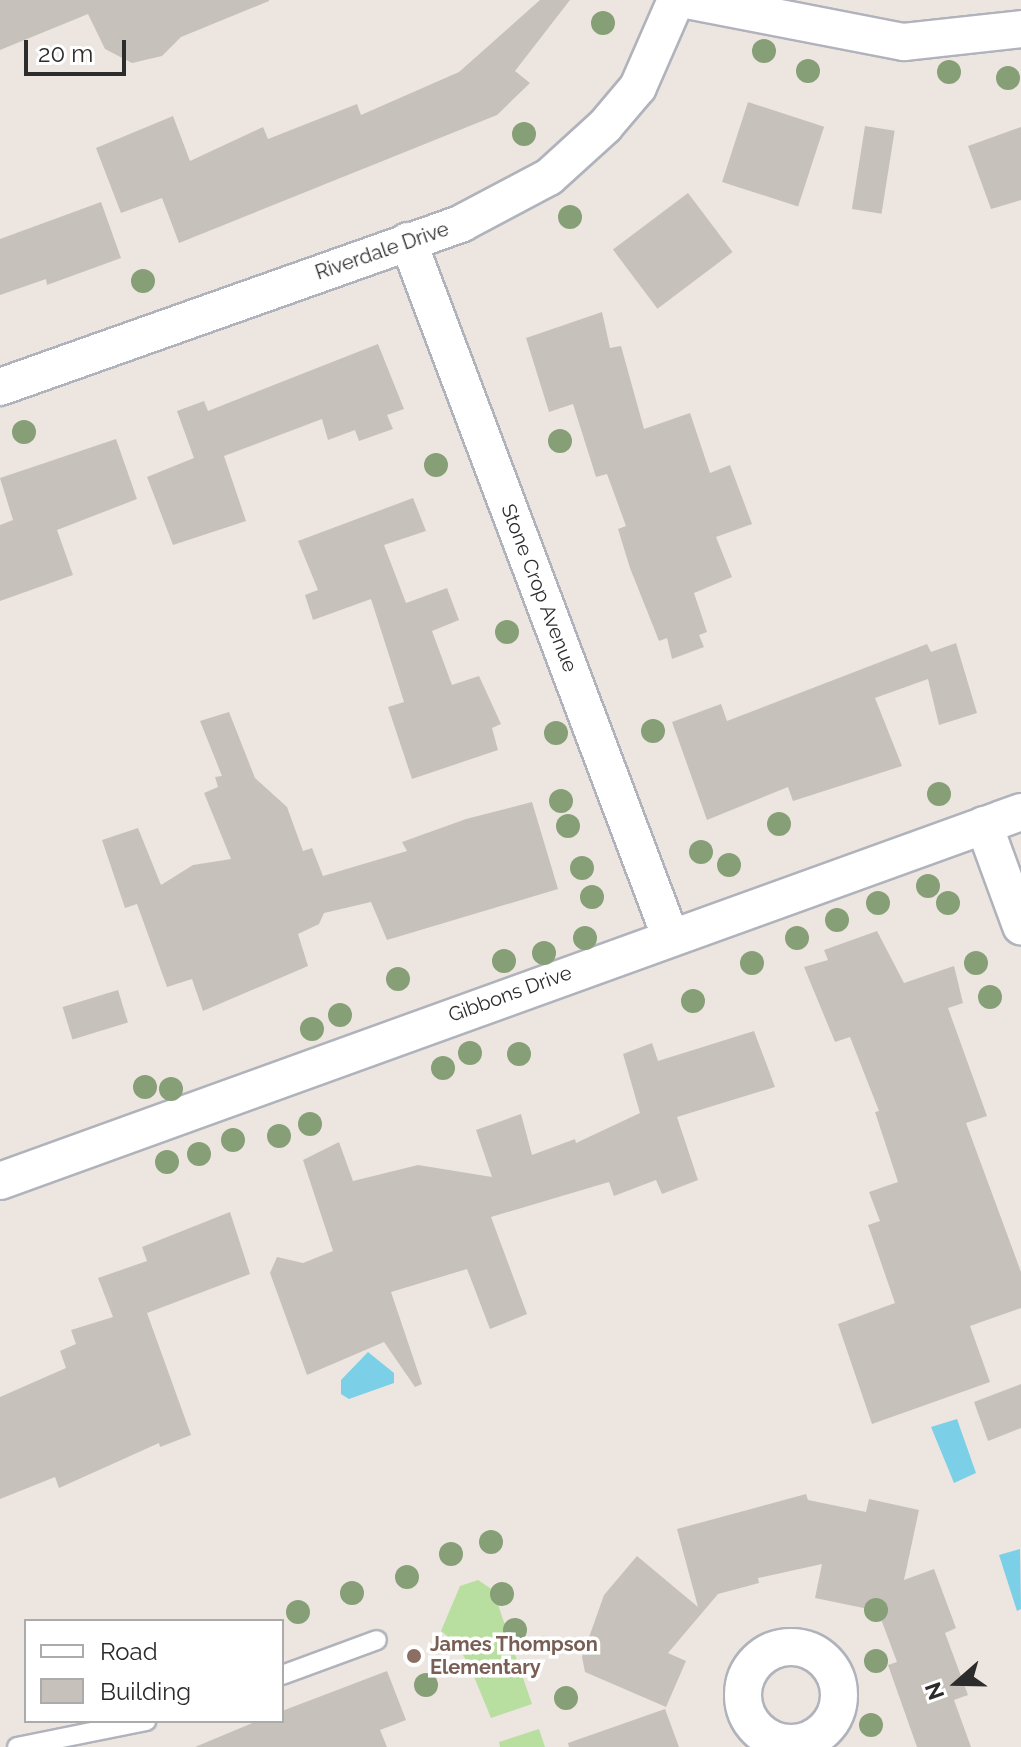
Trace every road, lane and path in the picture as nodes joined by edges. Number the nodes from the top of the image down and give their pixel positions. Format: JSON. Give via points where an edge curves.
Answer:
{"nodes":[{"id":1,"x":676,"y":0,"type":"edge"},
{"id":2,"x":687,"y":0,"type":"edge"},
{"id":3,"x":1021,"y":29,"type":"edge"},
{"id":4,"x":408,"y":241,"type":"junction"},
{"id":5,"x":0,"y":387,"type":"edge"},
{"id":6,"x":1021,"y":812,"type":"edge"},
{"id":7,"x":984,"y":825,"type":"junction"},
{"id":8,"x":1021,"y":926,"type":"edge"},
{"id":9,"x":670,"y":936,"type":"junction"},
{"id":10,"x":0,"y":1181,"type":"edge"},
{"id":11,"x":377,"y":1640,"type":"dead end"},
{"id":12,"x":284,"y":1674,"type":"edge"},
{"id":13,"x":136,"y":1723,"type":"edge"},
{"id":14,"x":17,"y":1747,"type":"edge"}],
"edges":[{"from":1,"to":4,"type":"street","name":"Riverdale Drive","via":[[638,87],[576,154],[549,177],[501,203]]},
{"from":2,"to":3,"type":"street","via":[[904,42]]},
{"from":4,"to":5,"type":"street","name":"Riverdale Drive"},
{"from":4,"to":9,"type":"street","name":"Stone Crop Avenue"},
{"from":6,"to":7,"type":"street","name":"Gibbons Drive"},
{"from":7,"to":8,"type":"street"},
{"from":7,"to":9,"type":"street","name":"Gibbons Drive"},
{"from":9,"to":10,"type":"street","name":"Gibbons Drive"},
{"from":11,"to":12,"type":"lane"},
{"from":13,"to":14,"type":"lane"}]}
